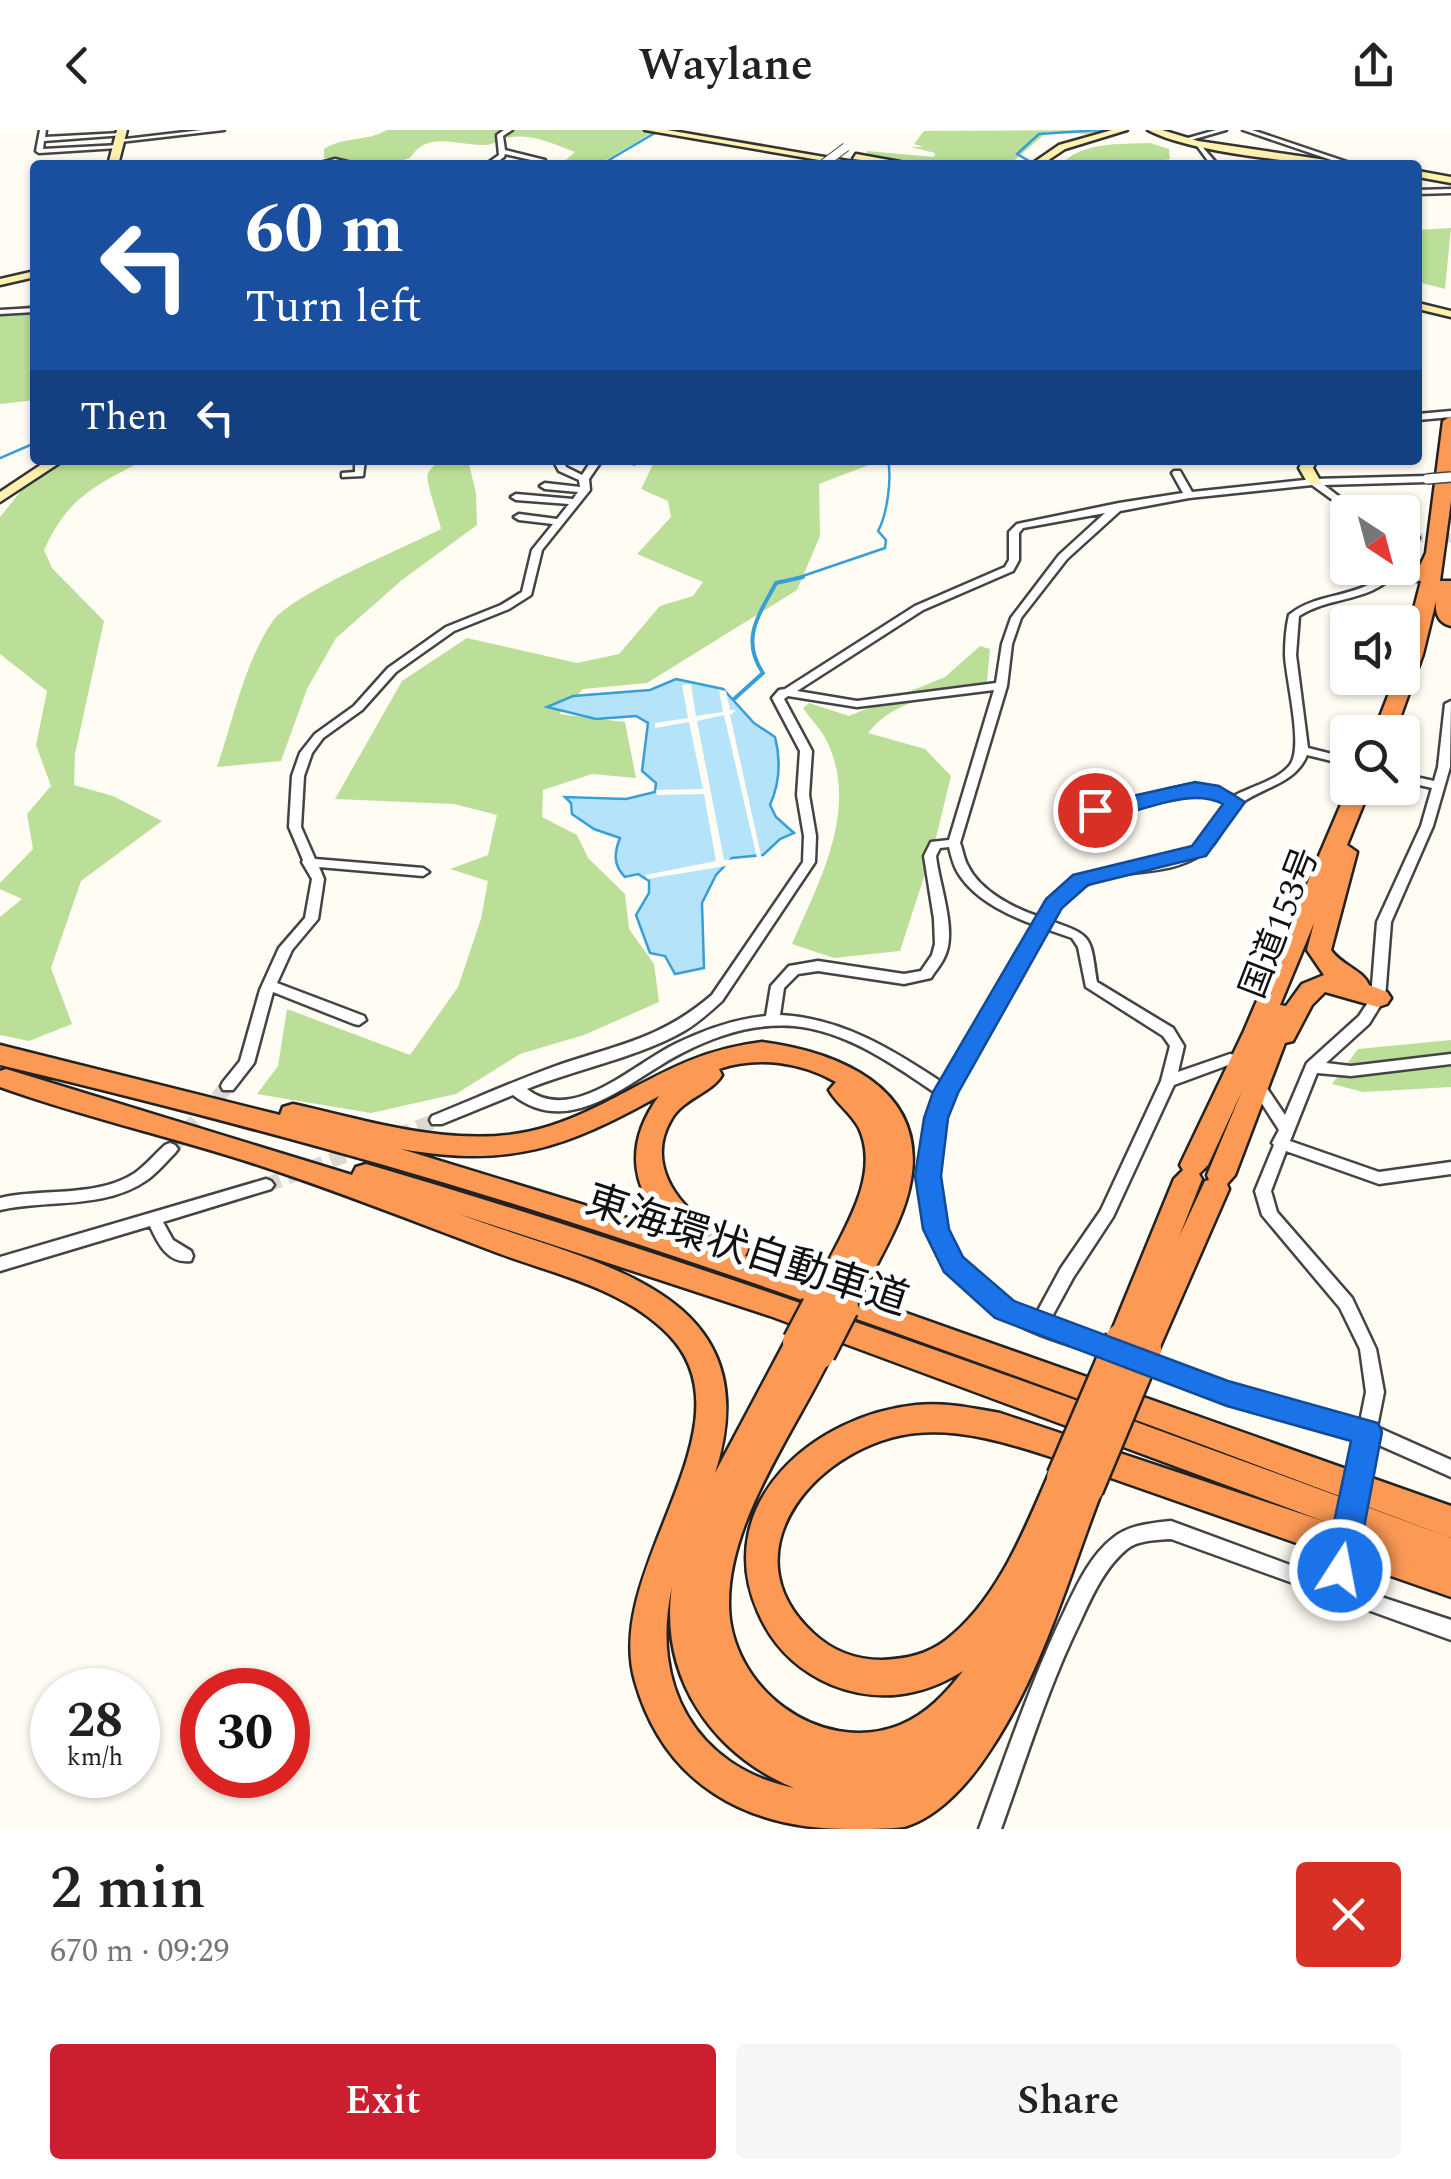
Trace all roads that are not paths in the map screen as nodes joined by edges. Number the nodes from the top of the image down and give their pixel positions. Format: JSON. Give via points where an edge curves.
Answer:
{"nodes":[{"id":1,"x":43,"y":130,"type":"edge"},
{"id":2,"x":221,"y":130,"type":"edge"},
{"id":3,"x":509,"y":130,"type":"edge"},
{"id":4,"x":650,"y":130,"type":"edge"},
{"id":5,"x":670,"y":130,"type":"edge"},
{"id":6,"x":1122,"y":130,"type":"edge"},
{"id":7,"x":1153,"y":130,"type":"edge"},
{"id":8,"x":1223,"y":130,"type":"edge"},
{"id":9,"x":1246,"y":130,"type":"edge"},
{"id":10,"x":190,"y":132,"type":"edge"},
{"id":11,"x":120,"y":138,"type":"edge"},
{"id":12,"x":1184,"y":140,"type":"junction"},
{"id":13,"x":741,"y":143,"type":"junction"},
{"id":14,"x":1197,"y":144,"type":"junction"},
{"id":15,"x":799,"y":150,"type":"junction"},
{"id":16,"x":502,"y":152,"type":"junction"},
{"id":17,"x":845,"y":155,"type":"junction"},
{"id":18,"x":496,"y":160,"type":"edge"},
{"id":19,"x":538,"y":160,"type":"edge"},
{"id":20,"x":834,"y":160,"type":"edge"},
{"id":21,"x":852,"y":160,"type":"edge"},
{"id":22,"x":856,"y":160,"type":"edge"},
{"id":23,"x":864,"y":160,"type":"edge"},
{"id":24,"x":866,"y":160,"type":"edge"},
{"id":25,"x":1042,"y":160,"type":"edge"},
{"id":26,"x":1211,"y":160,"type":"edge"},
{"id":27,"x":1315,"y":160,"type":"edge"},
{"id":28,"x":1337,"y":160,"type":"edge"},
{"id":29,"x":1422,"y":175,"type":"edge"},
{"id":30,"x":1451,"y":180,"type":"edge"},
{"id":31,"x":1451,"y":191,"type":"edge"},
{"id":32,"x":1422,"y":192,"type":"edge"},
{"id":33,"x":30,"y":275,"type":"edge"},
{"id":34,"x":0,"y":282,"type":"edge"},
{"id":35,"x":1422,"y":304,"type":"edge"},
{"id":36,"x":30,"y":310,"type":"edge"},
{"id":37,"x":1451,"y":311,"type":"edge"},
{"id":38,"x":0,"y":312,"type":"edge"},
{"id":39,"x":1422,"y":417,"type":"edge"},
{"id":40,"x":1451,"y":418,"type":"edge"},
{"id":41,"x":50,"y":465,"type":"edge"},
{"id":42,"x":360,"y":465,"type":"edge"},
{"id":43,"x":560,"y":465,"type":"edge"},
{"id":44,"x":595,"y":465,"type":"edge"},
{"id":45,"x":1308,"y":465,"type":"edge"},
{"id":46,"x":1176,"y":473,"type":"dead end"},
{"id":47,"x":345,"y":475,"type":"dead end"},
{"id":48,"x":1451,"y":477,"type":"edge"},
{"id":49,"x":1314,"y":482,"type":"junction"},
{"id":50,"x":584,"y":484,"type":"junction"},
{"id":51,"x":545,"y":486,"type":"dead end"},
{"id":52,"x":1189,"y":495,"type":"junction"},
{"id":53,"x":1332,"y":495,"type":"edge"},
{"id":54,"x":516,"y":497,"type":"dead end"},
{"id":55,"x":0,"y":498,"type":"edge"},
{"id":56,"x":576,"y":502,"type":"junction"},
{"id":57,"x":1120,"y":505,"type":"junction"},
{"id":58,"x":518,"y":517,"type":"dead end"},
{"id":59,"x":560,"y":522,"type":"junction"},
{"id":60,"x":1445,"y":545,"type":"edge"},
{"id":61,"x":1420,"y":576,"type":"edge"},
{"id":62,"x":1375,"y":585,"type":"edge"},
{"id":63,"x":1416,"y":585,"type":"edge"},
{"id":64,"x":1445,"y":585,"type":"junction"},
{"id":65,"x":1426,"y":616,"type":"junction"},
{"id":66,"x":1451,"y":620,"type":"edge"},
{"id":67,"x":1001,"y":686,"type":"junction"},
{"id":68,"x":784,"y":692,"type":"junction"},
{"id":69,"x":1451,"y":704,"type":"edge"},
{"id":70,"x":1390,"y":715,"type":"edge"},
{"id":71,"x":1403,"y":715,"type":"edge"},
{"id":72,"x":1302,"y":750,"type":"junction"},
{"id":73,"x":1330,"y":758,"type":"edge"},
{"id":74,"x":1420,"y":781,"type":"edge"},
{"id":75,"x":1431,"y":784,"type":"junction"},
{"id":76,"x":1235,"y":802,"type":"junction"},
{"id":77,"x":1352,"y":805,"type":"edge"},
{"id":78,"x":1366,"y":805,"type":"edge"},
{"id":79,"x":1081,"y":806,"type":"dead end"},
{"id":80,"x":954,"y":842,"type":"junction"},
{"id":81,"x":1347,"y":847,"type":"junction"},
{"id":82,"x":308,"y":862,"type":"junction"},
{"id":83,"x":424,"y":872,"type":"dead end"},
{"id":84,"x":1043,"y":923,"type":"junction"},
{"id":85,"x":270,"y":985,"type":"junction"},
{"id":86,"x":1378,"y":998,"type":"junction"},
{"id":87,"x":359,"y":1020,"type":"dead end"},
{"id":88,"x":772,"y":1020,"type":"junction"},
{"id":89,"x":1451,"y":1059,"type":"edge"},
{"id":90,"x":1312,"y":1067,"type":"junction"},
{"id":91,"x":7,"y":1068,"type":"edge"},
{"id":92,"x":1250,"y":1073,"type":"junction"},
{"id":93,"x":1168,"y":1081,"type":"junction"},
{"id":94,"x":228,"y":1086,"type":"tunnel mouth"},
{"id":95,"x":516,"y":1088,"type":"junction"},
{"id":96,"x":946,"y":1092,"type":"junction"},
{"id":97,"x":437,"y":1120,"type":"tunnel mouth"},
{"id":98,"x":1283,"y":1135,"type":"junction"},
{"id":99,"x":170,"y":1149,"type":"tunnel mouth"},
{"id":100,"x":1451,"y":1168,"type":"edge"},
{"id":101,"x":266,"y":1185,"type":"tunnel mouth"},
{"id":102,"x":0,"y":1204,"type":"edge"},
{"id":103,"x":154,"y":1219,"type":"junction"},
{"id":104,"x":185,"y":1256,"type":"dead end"},
{"id":105,"x":0,"y":1264,"type":"edge"},
{"id":106,"x":851,"y":1268,"type":"junction"},
{"id":107,"x":1039,"y":1324,"type":"junction"},
{"id":108,"x":809,"y":1348,"type":"junction"},
{"id":109,"x":1155,"y":1412,"type":"junction"},
{"id":110,"x":1366,"y":1440,"type":"junction"},
{"id":111,"x":1451,"y":1469,"type":"edge"},
{"id":112,"x":1075,"y":1483,"type":"junction"},
{"id":113,"x":1451,"y":1522,"type":"edge"},
{"id":114,"x":1045,"y":1524,"type":"junction"},
{"id":115,"x":1451,"y":1554,"type":"edge"},
{"id":116,"x":1337,"y":1580,"type":"junction"},
{"id":117,"x":1451,"y":1580,"type":"edge"},
{"id":118,"x":1451,"y":1630,"type":"edge"},
{"id":119,"x":995,"y":1707,"type":"junction"},
{"id":120,"x":990,"y":1829,"type":"edge"}],
"edges":[{"from":1,"to":11,"type":"street","via":[[40,151]]},
{"from":2,"to":10,"type":"street"},
{"from":3,"to":16,"type":"street","via":[[500,135]]},
{"from":4,"to":13,"type":"street"},
{"from":5,"to":13,"type":"street"},
{"from":6,"to":25,"type":"street","via":[[1062,147]]},
{"from":7,"to":12,"type":"street"},
{"from":8,"to":12,"type":"street"},
{"from":9,"to":28,"type":"street"},
{"from":10,"to":11,"type":"street"},
{"from":12,"to":14,"type":"street"},
{"from":13,"to":15,"type":"street"},
{"from":13,"to":17,"type":"street"},
{"from":14,"to":26,"type":"street"},
{"from":14,"to":27,"type":"street"},
{"from":15,"to":17,"type":"street"},
{"from":15,"to":24,"type":"street"},
{"from":16,"to":18,"type":"street"},
{"from":16,"to":19,"type":"street"},
{"from":17,"to":20,"type":"street","bridge":true},
{"from":17,"to":21,"type":"street"},
{"from":17,"to":22,"type":"street"},
{"from":17,"to":23,"type":"street"},
{"from":29,"to":30,"type":"street"},
{"from":31,"to":32,"type":"street"},
{"from":33,"to":34,"type":"street"},
{"from":35,"to":37,"type":"street"},
{"from":36,"to":38,"type":"street"},
{"from":39,"to":40,"type":"street"},
{"from":40,"to":60,"type":"highway"},
{"from":41,"to":55,"type":"street"},
{"from":42,"to":47,"type":"street","via":[[360,474]]},
{"from":43,"to":50,"type":"street"},
{"from":44,"to":50,"type":"street"},
{"from":45,"to":49,"type":"street"},
{"from":46,"to":52,"type":"street"},
{"from":48,"to":49,"type":"street","bridge":true},
{"from":49,"to":52,"type":"street"},
{"from":49,"to":53,"type":"street"},
{"from":50,"to":51,"type":"street"},
{"from":50,"to":56,"type":"street"},
{"from":52,"to":57,"type":"street"},
{"from":54,"to":56,"type":"street"},
{"from":56,"to":59,"type":"street"},
{"from":57,"to":67,"type":"street","via":[[1062,557],[1016,618]]},
{"from":57,"to":68,"type":"street","via":[[1020,526],[1009,569],[932,602]]},
{"from":58,"to":59,"type":"street"},
{"from":59,"to":82,"type":"street","via":[[537,550],[527,593],[455,626],[392,670],[306,753],[295,828]]},
{"from":60,"to":61,"type":"highway","via":[[1429,574]]},
{"from":60,"to":64,"type":"highway"},
{"from":60,"to":65,"type":"highway"},
{"from":62,"to":72,"type":"street","via":[[1306,604],[1294,616],[1290,654]]},
{"from":63,"to":65,"type":"highway","via":[[1424,590]]},
{"from":64,"to":66,"type":"highway"},
{"from":64,"to":71,"type":"highway"},
{"from":65,"to":70,"type":"highway"},
{"from":67,"to":68,"type":"street","via":[[857,704]]},
{"from":67,"to":80,"type":"street"},
{"from":68,"to":95,"type":"street","via":[[778,705],[806,751],[810,851],[747,959],[717,998],[682,1027]]},
{"from":69,"to":75,"type":"street"},
{"from":72,"to":73,"type":"street"},
{"from":72,"to":76,"type":"street","via":[[1296,767]]},
{"from":74,"to":75,"type":"street"},
{"from":75,"to":86,"type":"street","via":[[1410,869],[1384,922]]},
{"from":76,"to":79,"type":"street","via":[[1195,788],[1109,811]]},
{"from":76,"to":84,"type":"street","via":[[1199,851],[1080,880]]},
{"from":77,"to":92,"type":"highway","name":"国道153号"},
{"from":78,"to":81,"type":"highway","name":"国道153号"},
{"from":80,"to":84,"type":"street","via":[[962,869],[980,890]]},
{"from":80,"to":88,"type":"street","via":[[935,845],[930,856],[940,932],[932,969],[898,980],[827,966],[795,970],[776,984]]},
{"from":81,"to":86,"type":"highway","via":[[1318,950],[1329,966]]},
{"from":81,"to":92,"type":"highway","name":"国道153号"},
{"from":82,"to":83,"type":"street"},
{"from":82,"to":85,"type":"street","via":[[318,879],[311,920],[286,948]]},
{"from":84,"to":93,"type":"street","via":[[1082,941],[1088,978],[1097,990],[1174,1038]]},
{"from":84,"to":96,"type":"street"},
{"from":85,"to":87,"type":"street"},
{"from":85,"to":94,"type":"street","via":[[247,1063]]},
{"from":86,"to":90,"type":"street","via":[[1364,1020]]},
{"from":86,"to":92,"type":"highway","via":[[1330,983],[1307,989]]},
{"from":88,"to":95,"type":"street","via":[[695,1040],[573,1105],[547,1108]]},
{"from":88,"to":96,"type":"street","via":[[862,1040]]},
{"from":89,"to":90,"type":"street","via":[[1350,1071]]},
{"from":90,"to":98,"type":"street"},
{"from":91,"to":106,"type":"highway","via":[[472,1146],[579,1128],[683,1069],[720,1056],[794,1054],[856,1082],[882,1106],[896,1133],[895,1196]]},
{"from":91,"to":109,"type":"highway","name":"東海環状自動車道","via":[[378,1154],[587,1216]]},
{"from":91,"to":115,"type":"highway","name":"東海環状自動車道","via":[[692,1276],[927,1356]]},
{"from":91,"to":119,"type":"highway","via":[[382,1197],[628,1291],[684,1329],[709,1372],[714,1419],[660,1570],[648,1652],[670,1730],[728,1794],[788,1821],[820,1826],[875,1820],[944,1777]]},
{"from":92,"to":93,"type":"street","via":[[1230,1059]]},
{"from":92,"to":98,"type":"street"},
{"from":92,"to":112,"type":"highway","bridge":true},
{"from":93,"to":107,"type":"street","via":[[1107,1213]]},
{"from":95,"to":97,"type":"street"},
{"from":96,"to":107,"type":"street","via":[[928,1176],[943,1247],[984,1295]]},
{"from":98,"to":100,"type":"street","via":[[1378,1178]]},
{"from":98,"to":110,"type":"street","via":[[1265,1178],[1264,1204],[1346,1304],[1368,1349],[1374,1392]]},
{"from":99,"to":102,"type":"street","via":[[140,1177],[110,1190]]},
{"from":101,"to":103,"type":"street"},
{"from":103,"to":104,"type":"street","via":[[167,1245]]},
{"from":103,"to":105,"type":"street"},
{"from":106,"to":108,"type":"highway","bridge":true},
{"from":106,"to":109,"type":"highway","via":[[880,1171],[878,1139],[851,1098],[807,1072],[753,1066],[699,1079],[664,1106],[648,1134],[647,1169],[664,1202],[693,1229],[749,1257]]},
{"from":107,"to":110,"type":"street"},
{"from":108,"to":114,"type":"highway","via":[[738,1508],[713,1585],[713,1633],[728,1676],[776,1727],[818,1746],[870,1752],[940,1724],[988,1663]]},
{"from":108,"to":119,"type":"highway","via":[[718,1500],[694,1554],[687,1637],[704,1687],[753,1746],[800,1771],[853,1782],[910,1776],[937,1764]]},
{"from":109,"to":113,"type":"highway","name":"東海環状自動車道"},
{"from":110,"to":111,"type":"street"},
{"from":110,"to":116,"type":"street","bridge":true},
{"from":112,"to":114,"type":"highway"},
{"from":112,"to":119,"type":"highway"},
{"from":114,"to":117,"type":"highway","via":[[980,1634],[953,1658],[910,1676],[862,1677],[814,1657],[781,1623],[764,1581],[770,1516],[795,1477],[829,1449],[871,1428],[932,1419],[1026,1436]]},
{"from":116,"to":118,"type":"street"},
{"from":116,"to":120,"type":"street","via":[[1171,1530],[1121,1542],[1098,1563],[1060,1646]]}]}
